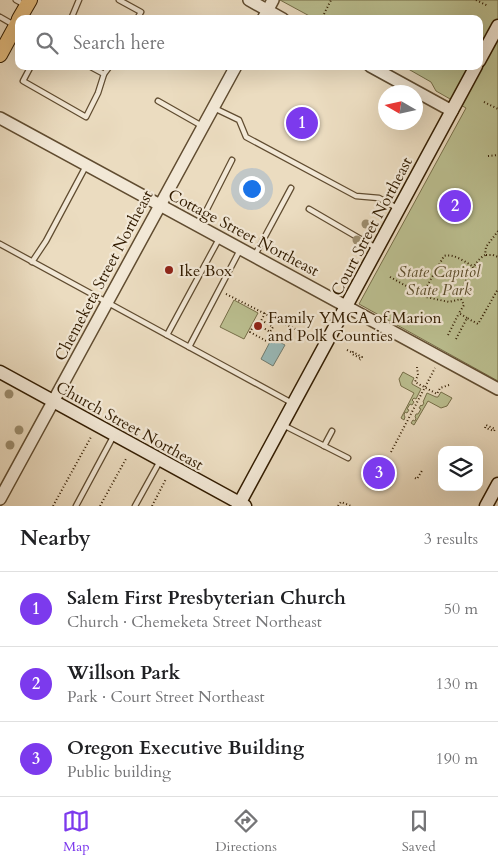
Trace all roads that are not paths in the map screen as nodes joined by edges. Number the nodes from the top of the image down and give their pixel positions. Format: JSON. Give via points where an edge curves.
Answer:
{"nodes":[{"id":1,"x":80,"y":0,"type":"edge"},
{"id":2,"x":118,"y":0,"type":"edge"},
{"id":3,"x":249,"y":0,"type":"edge"},
{"id":4,"x":24,"y":2,"type":"edge"},
{"id":5,"x":268,"y":10,"type":"edge"},
{"id":6,"x":20,"y":15,"type":"edge"},
{"id":7,"x":73,"y":15,"type":"edge"},
{"id":8,"x":139,"y":15,"type":"edge"},
{"id":9,"x":0,"y":17,"type":"edge"},
{"id":10,"x":15,"y":24,"type":"edge"},
{"id":11,"x":498,"y":26,"type":"edge"},
{"id":12,"x":15,"y":28,"type":"edge"},
{"id":13,"x":0,"y":54,"type":"edge"},
{"id":14,"x":483,"y":54,"type":"edge"},
{"id":15,"x":29,"y":70,"type":"edge"},
{"id":16,"x":96,"y":70,"type":"edge"},
{"id":17,"x":107,"y":70,"type":"edge"},
{"id":18,"x":234,"y":70,"type":"edge"},
{"id":19,"x":377,"y":70,"type":"edge"},
{"id":20,"x":474,"y":70,"type":"edge"},
{"id":21,"x":104,"y":74,"type":"junction"},
{"id":22,"x":158,"y":101,"type":"dead end"},
{"id":23,"x":212,"y":107,"type":"junction"},
{"id":24,"x":452,"y":111,"type":"junction"},
{"id":25,"x":0,"y":118,"type":"edge"},
{"id":26,"x":202,"y":126,"type":"junction"},
{"id":27,"x":232,"y":160,"type":"dead end"},
{"id":28,"x":87,"y":165,"type":"junction"},
{"id":29,"x":291,"y":188,"type":"dead end"},
{"id":30,"x":160,"y":205,"type":"junction"},
{"id":31,"x":308,"y":208,"type":"dead end"},
{"id":32,"x":399,"y":209,"type":"junction"},
{"id":33,"x":198,"y":226,"type":"junction"},
{"id":34,"x":220,"y":237,"type":"junction"},
{"id":35,"x":0,"y":244,"type":"edge"},
{"id":36,"x":240,"y":248,"type":"junction"},
{"id":37,"x":377,"y":249,"type":"junction"},
{"id":38,"x":254,"y":256,"type":"junction"},
{"id":39,"x":32,"y":262,"type":"junction"},
{"id":40,"x":107,"y":302,"type":"junction"},
{"id":41,"x":346,"y":306,"type":"junction"},
{"id":42,"x":167,"y":335,"type":"junction"},
{"id":43,"x":189,"y":347,"type":"junction"},
{"id":44,"x":0,"y":372,"type":"edge"},
{"id":45,"x":498,"y":389,"type":"edge"},
{"id":46,"x":53,"y":401,"type":"junction"},
{"id":47,"x":293,"y":404,"type":"junction"},
{"id":48,"x":282,"y":425,"type":"junction"},
{"id":49,"x":332,"y":430,"type":"dead end"},
{"id":50,"x":114,"y":435,"type":"junction"},
{"id":51,"x":324,"y":446,"type":"junction"},
{"id":52,"x":348,"y":458,"type":"dead end"},
{"id":53,"x":160,"y":460,"type":"junction"},
{"id":54,"x":498,"y":484,"type":"edge"},
{"id":55,"x":0,"y":498,"type":"edge"},
{"id":56,"x":241,"y":505,"type":"edge"},
{"id":57,"x":76,"y":506,"type":"edge"},
{"id":58,"x":135,"y":506,"type":"edge"},
{"id":59,"x":486,"y":506,"type":"edge"}],
"edges":[{"from":1,"to":7,"type":"lane"},
{"from":2,"to":8,"type":"lane","via":[[141,12]]},
{"from":3,"to":5,"type":"street"},
{"from":4,"to":6,"type":"main road"},
{"from":9,"to":10,"type":"lane"},
{"from":11,"to":14,"type":"main road"},
{"from":12,"to":13,"type":"main road"},
{"from":15,"to":21,"type":"lane","via":[[23,81],[86,117]]},
{"from":16,"to":21,"type":"lane"},
{"from":17,"to":21,"type":"lane"},
{"from":18,"to":23,"type":"street","name":"Chemeketa Street Northeast"},
{"from":19,"to":24,"type":"street"},
{"from":20,"to":24,"type":"main road","name":"Court Street Northeast"},
{"from":22,"to":26,"type":"lane"},
{"from":23,"to":26,"type":"street","name":"Chemeketa Street Northeast"},
{"from":23,"to":32,"type":"lane","via":[[239,120],[246,137],[356,196],[379,198]]},
{"from":24,"to":32,"type":"main road","name":"Court Street Northeast"},
{"from":25,"to":28,"type":"street","name":"Cottage Street Northeast"},
{"from":26,"to":30,"type":"street","name":"Chemeketa Street Northeast"},
{"from":27,"to":33,"type":"lane"},
{"from":28,"to":30,"type":"street","name":"Cottage Street Northeast"},
{"from":28,"to":39,"type":"lane"},
{"from":29,"to":38,"type":"lane"},
{"from":30,"to":33,"type":"street","name":"Cottage Street Northeast"},
{"from":30,"to":40,"type":"street","name":"Chemeketa Street Northeast"},
{"from":31,"to":37,"type":"lane"},
{"from":32,"to":37,"type":"main road","name":"Court Street Northeast"},
{"from":33,"to":34,"type":"street","name":"Cottage Street Northeast"},
{"from":34,"to":36,"type":"street","name":"Cottage Street Northeast"},
{"from":34,"to":42,"type":"lane"},
{"from":35,"to":39,"type":"lane"},
{"from":36,"to":38,"type":"street","name":"Cottage Street Northeast"},
{"from":36,"to":43,"type":"lane"},
{"from":37,"to":41,"type":"main road","name":"Court Street Northeast"},
{"from":38,"to":41,"type":"street","name":"Cottage Street Northeast"},
{"from":39,"to":40,"type":"lane"},
{"from":40,"to":42,"type":"lane"},
{"from":40,"to":46,"type":"street","name":"Chemeketa Street Northeast"},
{"from":41,"to":45,"type":"street","name":"Cottage Street Northeast"},
{"from":41,"to":47,"type":"main road","name":"Court Street Northeast"},
{"from":42,"to":43,"type":"lane"},
{"from":43,"to":47,"type":"lane"},
{"from":44,"to":46,"type":"main road","name":"Church Street Northeast"},
{"from":46,"to":50,"type":"main road","name":"Church Street Northeast"},
{"from":46,"to":55,"type":"street","name":"Chemeketa Street Northeast"},
{"from":47,"to":48,"type":"main road","name":"Court Street Northeast"},
{"from":48,"to":51,"type":"lane"},
{"from":48,"to":56,"type":"main road","name":"Court Street Northeast"},
{"from":49,"to":51,"type":"lane"},
{"from":50,"to":53,"type":"main road","name":"Church Street Northeast"},
{"from":50,"to":57,"type":"lane"},
{"from":51,"to":52,"type":"lane"},
{"from":53,"to":56,"type":"main road","name":"Church Street Northeast"},
{"from":53,"to":58,"type":"lane"},
{"from":54,"to":59,"type":"main road"}]}
